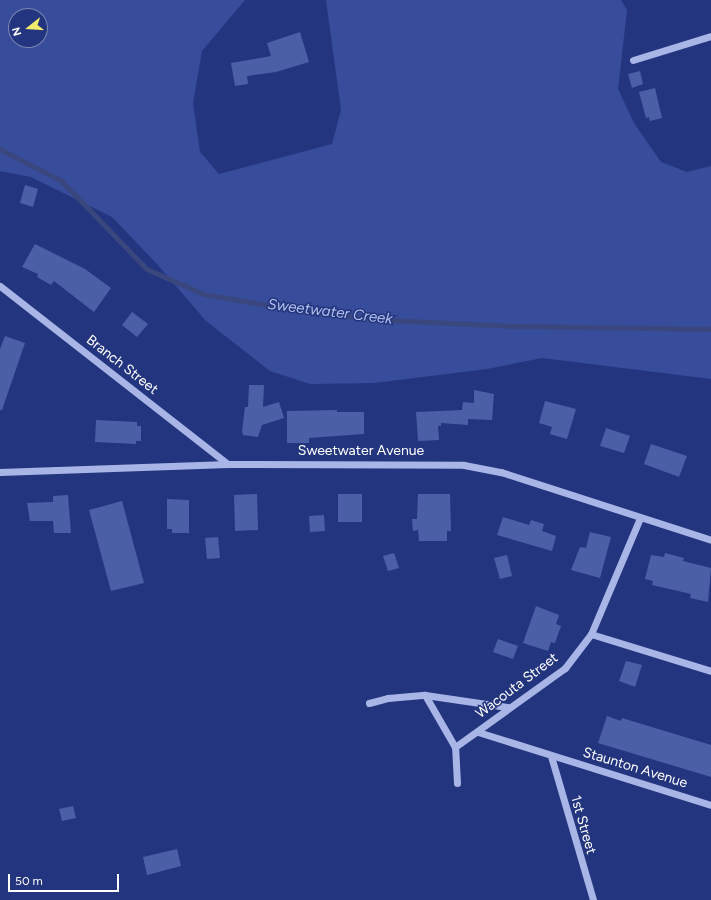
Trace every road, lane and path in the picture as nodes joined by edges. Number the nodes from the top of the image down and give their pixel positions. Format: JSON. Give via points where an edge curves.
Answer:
{"nodes":[{"id":1,"x":711,"y":36,"type":"edge"},
{"id":2,"x":633,"y":60,"type":"dead end"},
{"id":3,"x":0,"y":286,"type":"edge"},
{"id":4,"x":228,"y":464,"type":"junction"},
{"id":5,"x":0,"y":472,"type":"edge"},
{"id":6,"x":640,"y":518,"type":"junction"},
{"id":7,"x":711,"y":540,"type":"edge"},
{"id":8,"x":592,"y":634,"type":"junction"},
{"id":9,"x":711,"y":671,"type":"edge"},
{"id":10,"x":425,"y":695,"type":"junction"},
{"id":11,"x":369,"y":703,"type":"dead end"},
{"id":12,"x":507,"y":707,"type":"junction"},
{"id":13,"x":478,"y":732,"type":"junction"},
{"id":14,"x":455,"y":747,"type":"junction"},
{"id":15,"x":551,"y":756,"type":"junction"},
{"id":16,"x":457,"y":783,"type":"dead end"},
{"id":17,"x":711,"y":805,"type":"edge"},
{"id":18,"x":593,"y":900,"type":"edge"}],
"edges":[{"from":1,"to":2,"type":"street"},
{"from":3,"to":4,"type":"street","name":"Branch Street"},
{"from":4,"to":5,"type":"street","name":"Sweetwater Avenue"},
{"from":4,"to":6,"type":"street","name":"Sweetwater Avenue","via":[[464,465],[501,472]]},
{"from":6,"to":7,"type":"street","name":"Sweetwater Avenue"},
{"from":6,"to":8,"type":"street","name":"Wacouta Street"},
{"from":8,"to":9,"type":"street"},
{"from":8,"to":12,"type":"street","name":"Wacouta Street","via":[[565,668],[537,690]]},
{"from":10,"to":11,"type":"street","via":[[388,698]]},
{"from":10,"to":12,"type":"street"},
{"from":10,"to":14,"type":"street"},
{"from":12,"to":13,"type":"street","name":"Wacouta Street"},
{"from":13,"to":14,"type":"street","name":"Wacouta Street"},
{"from":13,"to":15,"type":"street","name":"Staunton Avenue"},
{"from":14,"to":16,"type":"street"},
{"from":15,"to":17,"type":"street","name":"Staunton Avenue"},
{"from":15,"to":18,"type":"street","name":"1st Street"}]}
